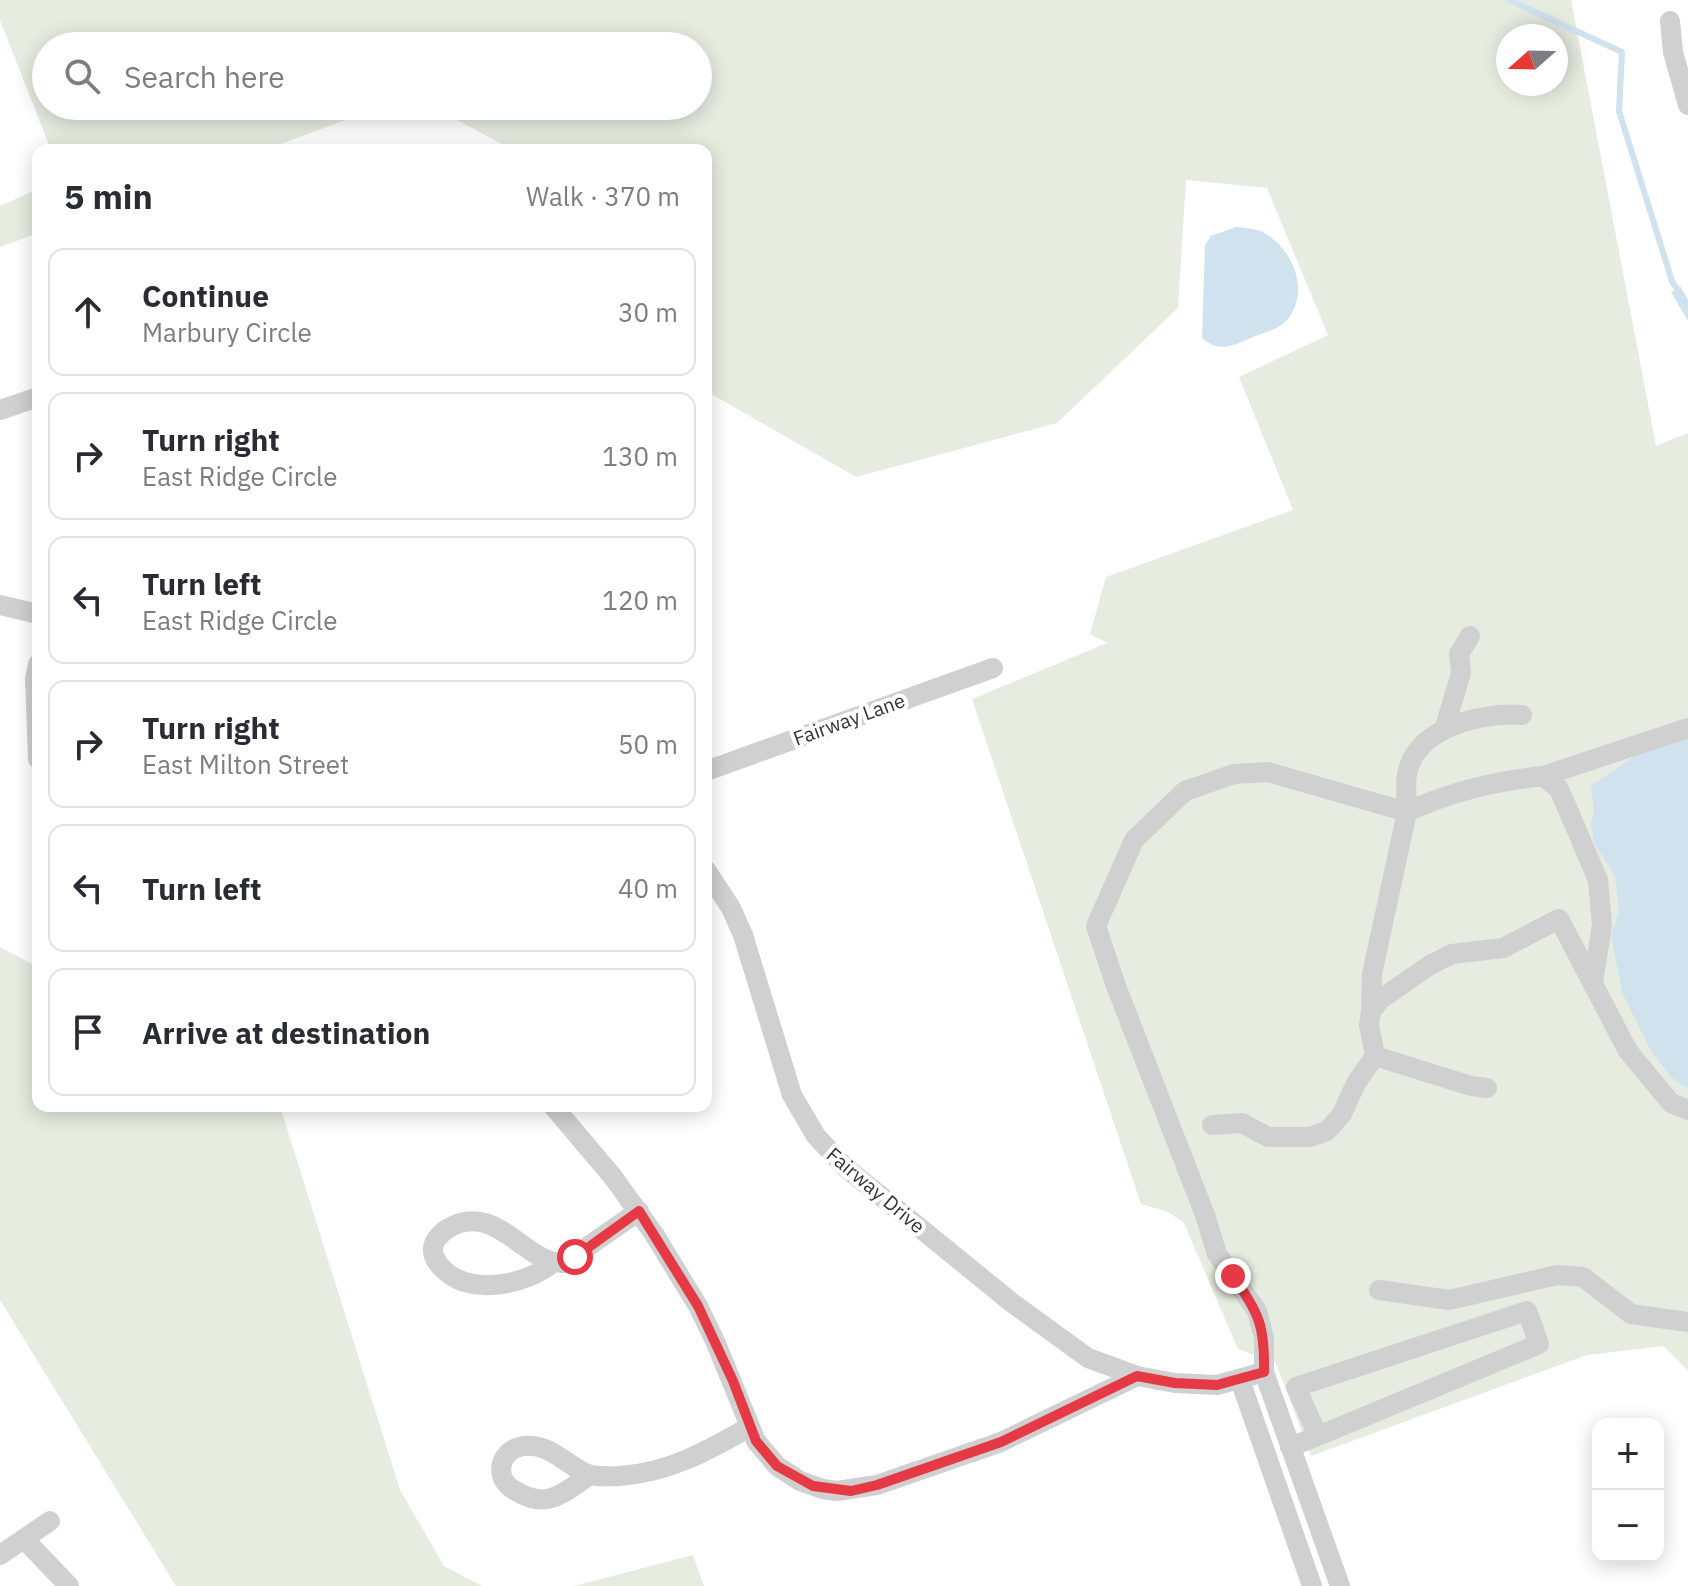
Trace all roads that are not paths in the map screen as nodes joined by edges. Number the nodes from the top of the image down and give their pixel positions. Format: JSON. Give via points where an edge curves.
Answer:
{"nodes":[{"id":1,"x":1670,"y":21,"type":"dead end"},
{"id":2,"x":1688,"y":105,"type":"edge"},
{"id":3,"x":32,"y":399,"type":"edge"},
{"id":4,"x":0,"y":410,"type":"edge"},
{"id":5,"x":0,"y":605,"type":"edge"},
{"id":6,"x":32,"y":613,"type":"edge"},
{"id":7,"x":1470,"y":636,"type":"dead end"},
{"id":8,"x":993,"y":668,"type":"dead end"},
{"id":9,"x":1522,"y":715,"type":"dead end"},
{"id":10,"x":1688,"y":728,"type":"edge"},
{"id":11,"x":1444,"y":730,"type":"junction"},
{"id":12,"x":712,"y":769,"type":"edge"},
{"id":13,"x":1543,"y":776,"type":"junction"},
{"id":14,"x":1407,"y":812,"type":"junction"},
{"id":15,"x":712,"y":879,"type":"edge"},
{"id":16,"x":1593,"y":983,"type":"junction"},
{"id":17,"x":1371,"y":1011,"type":"junction"},
{"id":18,"x":1375,"y":1056,"type":"junction"},
{"id":19,"x":1487,"y":1088,"type":"dead end"},
{"id":20,"x":1688,"y":1110,"type":"edge"},
{"id":21,"x":558,"y":1112,"type":"edge"},
{"id":22,"x":1212,"y":1125,"type":"dead end"},
{"id":23,"x":639,"y":1211,"type":"junction"},
{"id":24,"x":553,"y":1263,"type":"junction"},
{"id":25,"x":1379,"y":1290,"type":"dead end"},
{"id":26,"x":1688,"y":1322,"type":"edge"},
{"id":27,"x":1264,"y":1372,"type":"junction"},
{"id":28,"x":1137,"y":1376,"type":"junction"},
{"id":29,"x":1240,"y":1380,"type":"junction"},
{"id":30,"x":749,"y":1427,"type":"junction"},
{"id":31,"x":1318,"y":1436,"type":"junction"},
{"id":32,"x":1290,"y":1447,"type":"junction"},
{"id":33,"x":590,"y":1475,"type":"dead end"},
{"id":34,"x":1306,"y":1491,"type":"junction"},
{"id":35,"x":1282,"y":1499,"type":"junction"},
{"id":36,"x":50,"y":1521,"type":"dead end"},
{"id":37,"x":24,"y":1539,"type":"junction"},
{"id":38,"x":0,"y":1555,"type":"edge"},
{"id":39,"x":69,"y":1586,"type":"edge"},
{"id":40,"x":1312,"y":1586,"type":"edge"},
{"id":41,"x":1340,"y":1586,"type":"edge"}],
"edges":[{"from":1,"to":2,"type":"street"},
{"from":3,"to":4,"type":"street"},
{"from":5,"to":6,"type":"street"},
{"from":7,"to":11,"type":"street","via":[[1459,654],[1461,673]]},
{"from":8,"to":12,"type":"street","name":"Fairway Lane"},
{"from":9,"to":11,"type":"street","via":[[1491,715]]},
{"from":10,"to":13,"type":"street"},
{"from":11,"to":14,"type":"street","via":[[1415,756],[1407,774]]},
{"from":13,"to":14,"type":"street","via":[[1501,781]]},
{"from":13,"to":16,"type":"street","via":[[1559,789],[1598,880],[1602,925]]},
{"from":14,"to":17,"type":"street","via":[[1372,974]]},
{"from":14,"to":27,"type":"street","via":[[1268,772],[1234,774],[1185,791],[1134,840],[1096,926],[1217,1254],[1257,1311]]},
{"from":15,"to":28,"type":"street","name":"Fairway Drive","via":[[743,935],[792,1095],[830,1153],[1061,1341],[1104,1366]]},
{"from":16,"to":17,"type":"street","via":[[1559,919],[1503,948],[1452,954],[1381,999]]},
{"from":16,"to":20,"type":"street","via":[[1628,1051],[1671,1103]]},
{"from":17,"to":18,"type":"street"},
{"from":18,"to":19,"type":"street"},
{"from":18,"to":22,"type":"street","via":[[1327,1131],[1310,1137],[1268,1137],[1242,1123]]},
{"from":21,"to":23,"type":"street"},
{"from":23,"to":24,"type":"street","via":[[575,1257]]},
{"from":23,"to":30,"type":"street","via":[[698,1306]]},
{"from":24,"to":24,"type":"street","via":[[509,1282],[472,1284],[446,1272],[436,1262],[433,1248],[450,1227],[477,1224],[503,1230]]},
{"from":25,"to":26,"type":"street","via":[[1449,1300],[1557,1275],[1583,1277],[1631,1314]]},
{"from":27,"to":29,"type":"street"},
{"from":27,"to":32,"type":"street"},
{"from":28,"to":29,"type":"street","name":"Fairway Drive","via":[[1217,1385]]},
{"from":28,"to":30,"type":"street","via":[[1001,1442],[851,1491],[813,1486],[788,1474],[766,1454]]},
{"from":29,"to":35,"type":"street"},
{"from":30,"to":33,"type":"street","via":[[680,1464],[649,1473]]},
{"from":31,"to":31,"type":"street","via":[[1539,1344],[1527,1311],[1296,1387]]},
{"from":31,"to":32,"type":"street"},
{"from":32,"to":34,"type":"street"},
{"from":34,"to":35,"type":"street"},
{"from":34,"to":41,"type":"street"},
{"from":35,"to":40,"type":"street"},
{"from":36,"to":37,"type":"street"},
{"from":37,"to":38,"type":"street"},
{"from":37,"to":39,"type":"street"}]}
